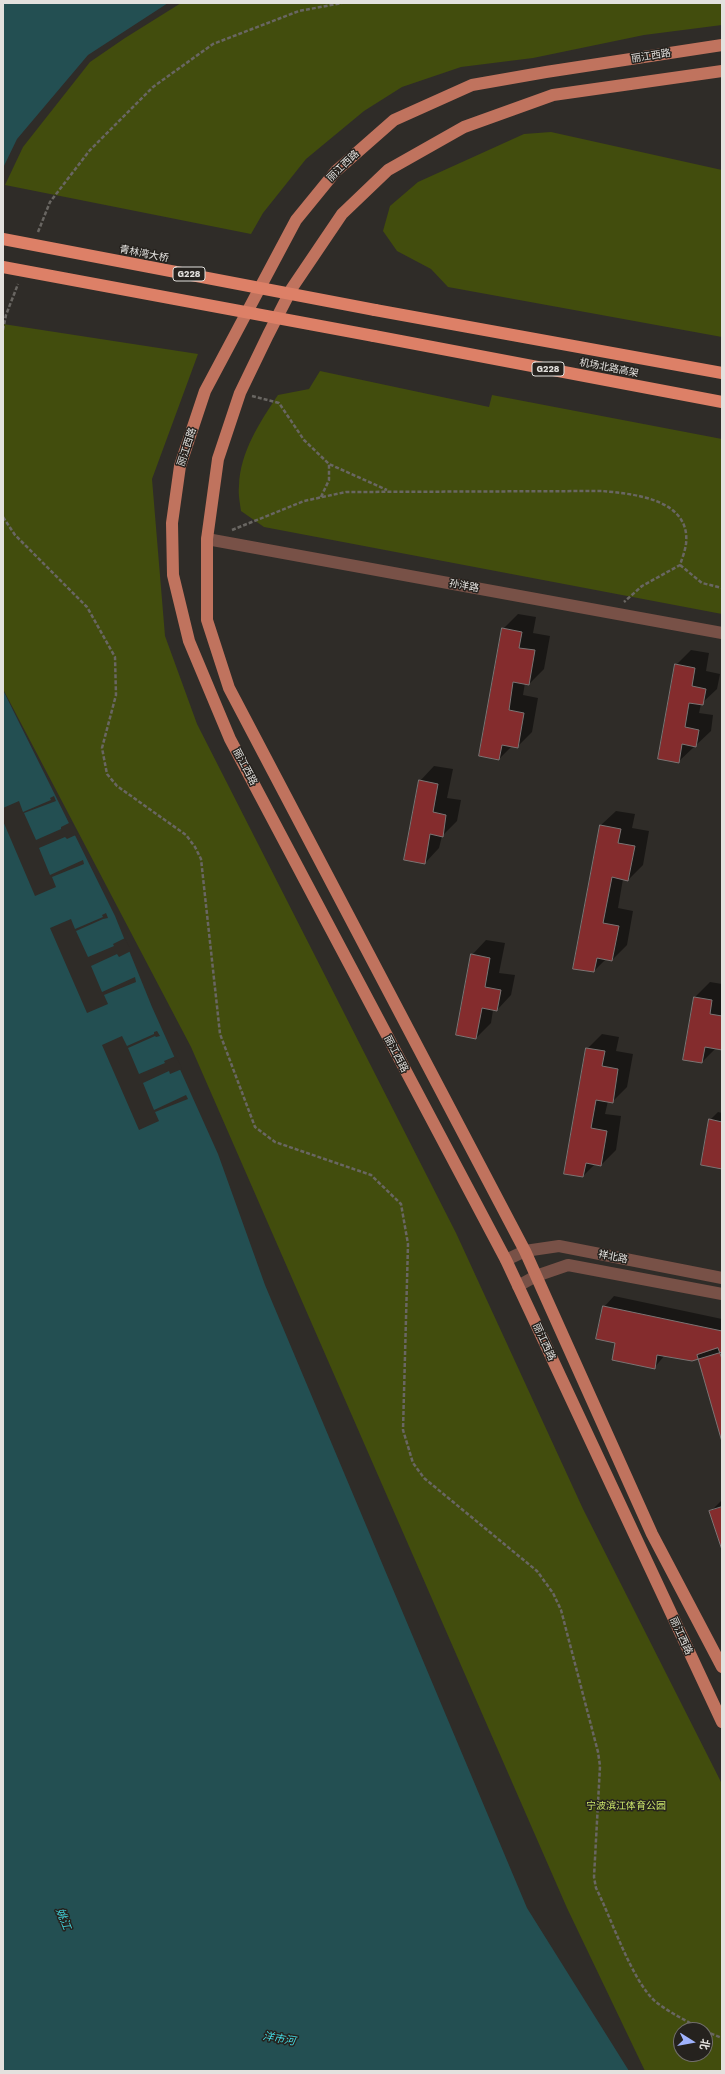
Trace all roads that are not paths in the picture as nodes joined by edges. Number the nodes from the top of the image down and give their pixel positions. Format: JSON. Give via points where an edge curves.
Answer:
{"nodes":[{"id":1,"x":722,"y":45,"type":"edge"},
{"id":2,"x":722,"y":71,"type":"edge"},
{"id":3,"x":3,"y":239,"type":"edge"},
{"id":4,"x":3,"y":267,"type":"edge"},
{"id":5,"x":375,"y":310,"type":"joint"},
{"id":6,"x":722,"y":373,"type":"edge"},
{"id":7,"x":722,"y":402,"type":"edge"},
{"id":8,"x":207,"y":539,"type":"junction"},
{"id":9,"x":722,"y":633,"type":"edge"},
{"id":10,"x":525,"y":1252,"type":"junction"},
{"id":11,"x":506,"y":1260,"type":"junction"},
{"id":12,"x":536,"y":1276,"type":"junction"},
{"id":13,"x":722,"y":1278,"type":"edge"},
{"id":14,"x":518,"y":1286,"type":"junction"},
{"id":15,"x":722,"y":1294,"type":"edge"},
{"id":16,"x":722,"y":1667,"type":"edge"},
{"id":17,"x":722,"y":1722,"type":"edge"}],
"edges":[{"from":1,"to":11,"type":"main road","name":"丽江西路","via":[[472,86],[394,120],[336,171],[296,220],[205,391],[180,466],[172,523],[173,575],[192,648],[230,739]]},
{"from":2,"to":8,"type":"main road","name":"丽江西路","via":[[553,95],[464,127],[388,170],[342,214],[296,282],[240,393],[218,459]]},
{"from":3,"to":5,"type":"highway","name":"青林湾大桥","number":"G228","bridge":true},
{"from":4,"to":7,"type":"highway","name":"机场北路高架","number":"G228","bridge":true},
{"from":5,"to":6,"type":"highway","name":"机场北路高架","number":"G228"},
{"from":8,"to":9,"type":"street","name":"孙洋路"},
{"from":8,"to":10,"type":"main road","name":"丽江西路","via":[[208,620],[229,688]]},
{"from":10,"to":11,"type":"street","name":"祥北路"},
{"from":10,"to":12,"type":"main road","name":"丽江西路"},
{"from":10,"to":13,"type":"street","name":"祥北路","via":[[559,1246]]},
{"from":11,"to":14,"type":"main road","name":"丽江西路"},
{"from":12,"to":14,"type":"street","name":"祥北路"},
{"from":12,"to":15,"type":"street","name":"祥北路","via":[[568,1265]]},
{"from":12,"to":16,"type":"main road","name":"丽江西路","via":[[652,1534]]},
{"from":14,"to":17,"type":"main road","name":"丽江西路"}]}
